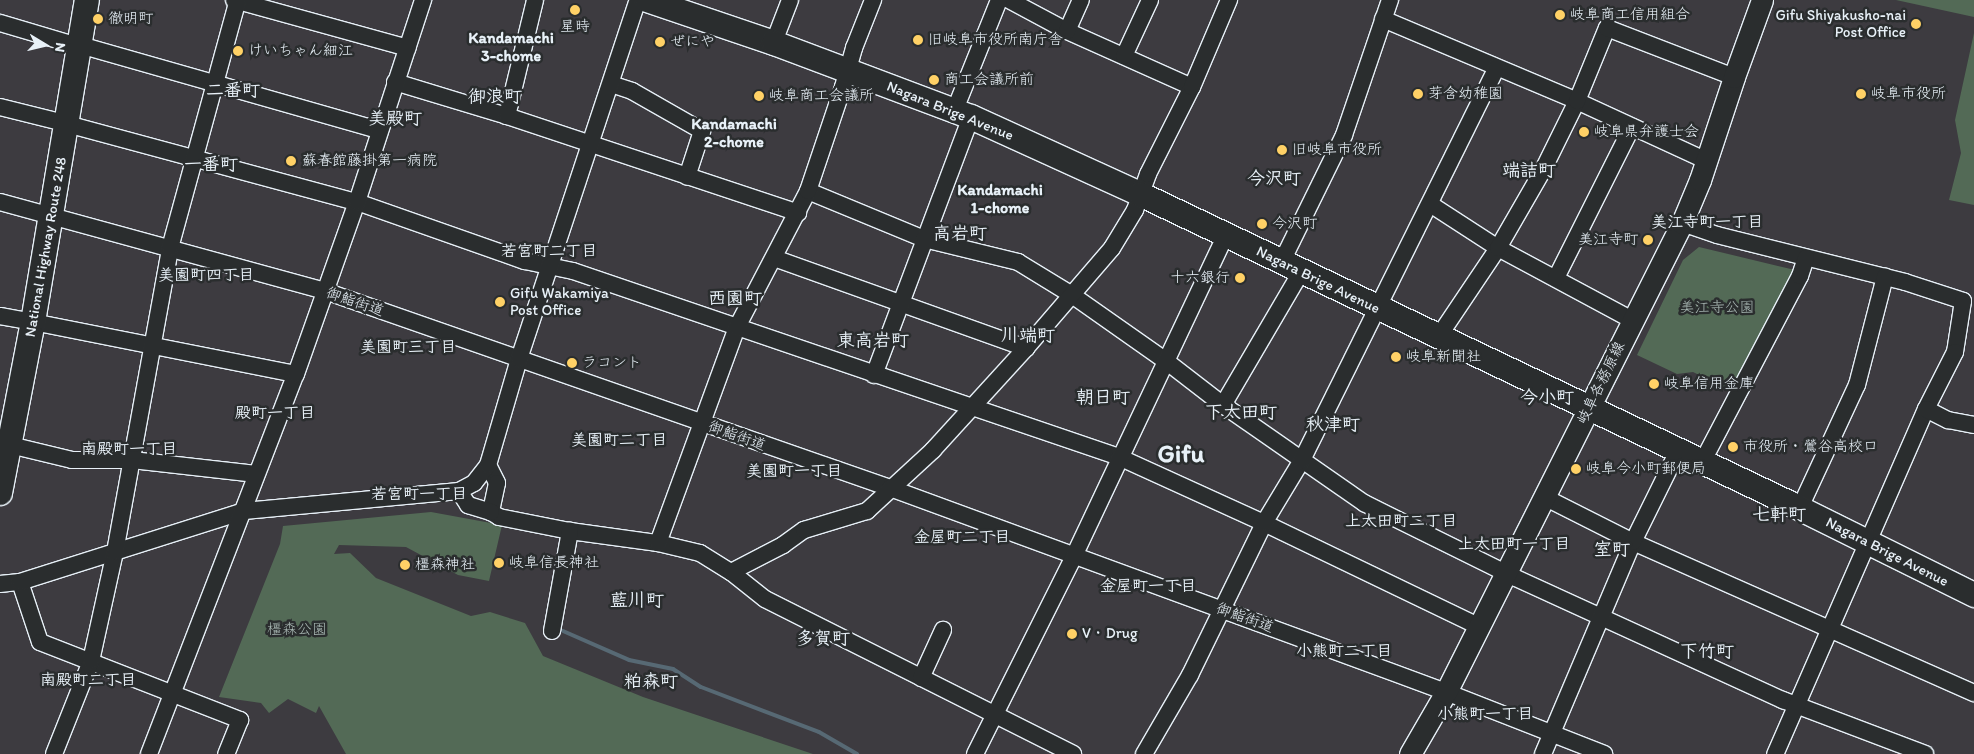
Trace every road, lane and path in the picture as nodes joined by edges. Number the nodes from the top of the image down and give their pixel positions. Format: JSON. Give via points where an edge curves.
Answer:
{"nodes":[{"id":1,"x":75,"y":0,"type":"edge"},
{"id":2,"x":87,"y":0,"type":"edge"},
{"id":3,"x":237,"y":0,"type":"edge"},
{"id":4,"x":423,"y":0,"type":"edge"},
{"id":5,"x":535,"y":0,"type":"edge"},
{"id":6,"x":638,"y":0,"type":"edge"},
{"id":7,"x":647,"y":0,"type":"edge"},
{"id":8,"x":679,"y":0,"type":"edge"},
{"id":9,"x":790,"y":0,"type":"edge"},
{"id":10,"x":873,"y":0,"type":"edge"},
{"id":11,"x":999,"y":0,"type":"edge"},
{"id":12,"x":1010,"y":0,"type":"edge"},
{"id":13,"x":1081,"y":0,"type":"edge"},
{"id":14,"x":1150,"y":0,"type":"edge"},
{"id":15,"x":1229,"y":0,"type":"edge"},
{"id":16,"x":1390,"y":0,"type":"edge"},
{"id":17,"x":1762,"y":0,"type":"edge"},
{"id":18,"x":1383,"y":19,"type":"junction"},
{"id":19,"x":0,"y":23,"type":"edge"},
{"id":20,"x":1067,"y":31,"type":"junction"},
{"id":21,"x":777,"y":34,"type":"junction"},
{"id":22,"x":74,"y":44,"type":"junction"},
{"id":23,"x":408,"y":48,"type":"junction"},
{"id":24,"x":1124,"y":56,"type":"junction"},
{"id":25,"x":849,"y":66,"type":"junction"},
{"id":26,"x":1497,"y":68,"type":"junction"},
{"id":27,"x":1734,"y":77,"type":"junction"},
{"id":28,"x":395,"y":82,"type":"junction"},
{"id":29,"x":216,"y":83,"type":"junction"},
{"id":30,"x":611,"y":84,"type":"junction"},
{"id":31,"x":1192,"y":87,"type":"junction"},
{"id":32,"x":1577,"y":101,"type":"junction"},
{"id":33,"x":0,"y":106,"type":"edge"},
{"id":34,"x":965,"y":110,"type":"junction"},
{"id":35,"x":508,"y":116,"type":"junction"},
{"id":36,"x":62,"y":122,"type":"junction"},
{"id":37,"x":1632,"y":127,"type":"junction"},
{"id":38,"x":379,"y":130,"type":"junction"},
{"id":39,"x":590,"y":145,"type":"junction"},
{"id":40,"x":195,"y":159,"type":"junction"},
{"id":41,"x":1707,"y":161,"type":"junction"},
{"id":42,"x":687,"y":176,"type":"junction"},
{"id":43,"x":1142,"y":190,"type":"junction"},
{"id":44,"x":808,"y":191,"type":"junction"},
{"id":45,"x":0,"y":202,"type":"edge"},
{"id":46,"x":357,"y":202,"type":"junction"},
{"id":47,"x":1430,"y":204,"type":"junction"},
{"id":48,"x":798,"y":213,"type":"junction"},
{"id":49,"x":45,"y":214,"type":"junction"},
{"id":50,"x":1682,"y":223,"type":"junction"},
{"id":51,"x":1226,"y":234,"type":"junction"},
{"id":52,"x":924,"y":238,"type":"junction"},
{"id":53,"x":170,"y":248,"type":"junction"},
{"id":54,"x":1498,"y":248,"type":"junction"},
{"id":55,"x":1286,"y":253,"type":"junction"},
{"id":56,"x":774,"y":258,"type":"junction"},
{"id":57,"x":1806,"y":258,"type":"junction"},
{"id":58,"x":551,"y":267,"type":"junction"},
{"id":59,"x":1301,"y":272,"type":"junction"},
{"id":60,"x":1885,"y":277,"type":"junction"},
{"id":61,"x":1556,"y":278,"type":"junction"},
{"id":62,"x":325,"y":291,"type":"junction"},
{"id":63,"x":1072,"y":295,"type":"junction"},
{"id":64,"x":1381,"y":303,"type":"junction"},
{"id":65,"x":900,"y":304,"type":"junction"},
{"id":66,"x":18,"y":319,"type":"edge"},
{"id":67,"x":1632,"y":320,"type":"junction"},
{"id":68,"x":1445,"y":326,"type":"junction"},
{"id":69,"x":737,"y":327,"type":"junction"},
{"id":70,"x":153,"y":346,"type":"junction"},
{"id":71,"x":1026,"y":348,"type":"junction"},
{"id":72,"x":519,"y":359,"type":"junction"},
{"id":73,"x":1166,"y":361,"type":"junction"},
{"id":74,"x":296,"y":374,"type":"junction"},
{"id":75,"x":874,"y":375,"type":"junction"},
{"id":76,"x":1592,"y":403,"type":"junction"},
{"id":77,"x":1223,"y":405,"type":"junction"},
{"id":78,"x":972,"y":406,"type":"junction"},
{"id":79,"x":1926,"y":409,"type":"junction"},
{"id":80,"x":703,"y":423,"type":"junction"},
{"id":81,"x":1974,"y":425,"type":"edge"},
{"id":82,"x":3,"y":444,"type":"edge"},
{"id":83,"x":1678,"y":451,"type":"junction"},
{"id":84,"x":1707,"y":453,"type":"junction"},
{"id":85,"x":1119,"y":457,"type":"junction"},
{"id":86,"x":132,"y":460,"type":"junction"},
{"id":87,"x":1302,"y":460,"type":"junction"},
{"id":88,"x":488,"y":465,"type":"junction"},
{"id":89,"x":256,"y":474,"type":"junction"},
{"id":90,"x":890,"y":488,"type":"junction"},
{"id":91,"x":459,"y":491,"type":"junction"},
{"id":92,"x":0,"y":494,"type":"edge"},
{"id":93,"x":1544,"y":497,"type":"junction"},
{"id":94,"x":1804,"y":499,"type":"junction"},
{"id":95,"x":244,"y":511,"type":"junction"},
{"id":96,"x":491,"y":512,"type":"junction"},
{"id":97,"x":1264,"y":523,"type":"junction"},
{"id":98,"x":570,"y":531,"type":"junction"},
{"id":99,"x":1870,"y":537,"type":"junction"},
{"id":100,"x":1633,"y":542,"type":"junction"},
{"id":101,"x":658,"y":543,"type":"junction"},
{"id":102,"x":115,"y":552,"type":"junction"},
{"id":103,"x":1074,"y":556,"type":"junction"},
{"id":104,"x":731,"y":572,"type":"junction"},
{"id":105,"x":1506,"y":573,"type":"junction"},
{"id":106,"x":20,"y":582,"type":"junction"},
{"id":107,"x":0,"y":584,"type":"edge"},
{"id":108,"x":1974,"y":584,"type":"edge"},
{"id":109,"x":1974,"y":595,"type":"edge"},
{"id":110,"x":1221,"y":610,"type":"junction"},
{"id":111,"x":1600,"y":617,"type":"junction"},
{"id":112,"x":1478,"y":626,"type":"junction"},
{"id":113,"x":1828,"y":629,"type":"junction"},
{"id":114,"x":943,"y":630,"type":"dead end"},
{"id":115,"x":552,"y":631,"type":"dead end"},
{"id":116,"x":91,"y":661,"type":"junction"},
{"id":117,"x":921,"y":678,"type":"junction"},
{"id":118,"x":1446,"y":692,"type":"junction"},
{"id":119,"x":1974,"y":693,"type":"edge"},
{"id":120,"x":172,"y":695,"type":"junction"},
{"id":121,"x":1797,"y":705,"type":"junction"},
{"id":122,"x":994,"y":715,"type":"junction"},
{"id":123,"x":1550,"y":732,"type":"junction"},
{"id":124,"x":54,"y":754,"type":"edge"},
{"id":125,"x":149,"y":754,"type":"edge"},
{"id":126,"x":226,"y":754,"type":"edge"},
{"id":127,"x":975,"y":754,"type":"edge"},
{"id":128,"x":1073,"y":754,"type":"edge"},
{"id":129,"x":1144,"y":754,"type":"edge"},
{"id":130,"x":1410,"y":754,"type":"edge"},
{"id":131,"x":1543,"y":754,"type":"edge"},
{"id":132,"x":1604,"y":754,"type":"edge"},
{"id":133,"x":1775,"y":754,"type":"edge"},
{"id":134,"x":1925,"y":754,"type":"edge"}],
"edges":[{"from":1,"to":22,"type":"highway","name":"National Highway Route 248"},
{"from":2,"to":22,"type":"highway","name":"National Highway Route 248"},
{"from":3,"to":23,"type":"street"},
{"from":3,"to":29,"type":"street"},
{"from":4,"to":23,"type":"street"},
{"from":5,"to":35,"type":"street"},
{"from":6,"to":30,"type":"street"},
{"from":7,"to":25,"type":"highway","name":"Nagara Brige Avenue"},
{"from":8,"to":21,"type":"highway","name":"Nagara Brige Avenue"},
{"from":9,"to":21,"type":"street"},
{"from":10,"to":25,"type":"street"},
{"from":11,"to":34,"type":"street"},
{"from":12,"to":20,"type":"street"},
{"from":13,"to":20,"type":"street"},
{"from":14,"to":24,"type":"street"},
{"from":15,"to":31,"type":"street"},
{"from":16,"to":18,"type":"street"},
{"from":17,"to":27,"type":"main road","name":"岐阜各務原線"},
{"from":18,"to":26,"type":"street"},
{"from":18,"to":55,"type":"street","via":[[1344,134]]},
{"from":19,"to":22,"type":"street"},
{"from":20,"to":24,"type":"street"},
{"from":21,"to":25,"type":"highway","name":"Nagara Brige Avenue"},
{"from":22,"to":29,"type":"street"},
{"from":22,"to":36,"type":"highway","name":"National Highway Route 248"},
{"from":23,"to":28,"type":"street"},
{"from":24,"to":31,"type":"street"},
{"from":25,"to":34,"type":"highway","name":"Nagara Brige Avenue"},
{"from":25,"to":44,"type":"street"},
{"from":26,"to":32,"type":"street"},
{"from":26,"to":47,"type":"street"},
{"from":27,"to":32,"type":"street","via":[[1607,28]]},
{"from":27,"to":41,"type":"main road","name":"岐阜各務原線"},
{"from":28,"to":35,"type":"street"},
{"from":28,"to":38,"type":"street"},
{"from":29,"to":38,"type":"street"},
{"from":29,"to":40,"type":"street"},
{"from":30,"to":39,"type":"street"},
{"from":30,"to":42,"type":"street","via":[[632,90],[702,131]]},
{"from":31,"to":43,"type":"street"},
{"from":32,"to":37,"type":"street"},
{"from":32,"to":54,"type":"street","via":[[1543,170]]},
{"from":33,"to":36,"type":"street"},
{"from":34,"to":43,"type":"highway","name":"Nagara Brige Avenue"},
{"from":34,"to":52,"type":"street"},
{"from":35,"to":39,"type":"street"},
{"from":36,"to":40,"type":"street"},
{"from":36,"to":49,"type":"highway","name":"National Highway Route 248"},
{"from":37,"to":41,"type":"street"},
{"from":37,"to":61,"type":"street"},
{"from":38,"to":46,"type":"street"},
{"from":39,"to":42,"type":"street"},
{"from":39,"to":58,"type":"street"},
{"from":40,"to":46,"type":"street"},
{"from":40,"to":53,"type":"street"},
{"from":41,"to":50,"type":"main road","name":"岐阜各務原線"},
{"from":42,"to":48,"type":"street"},
{"from":43,"to":51,"type":"highway","name":"Nagara Brige Avenue"},
{"from":43,"to":55,"type":"highway","name":"Nagara Brige Avenue"},
{"from":43,"to":63,"type":"street","via":[[1135,210],[1112,248]]},
{"from":44,"to":48,"type":"street"},
{"from":44,"to":52,"type":"street"},
{"from":45,"to":49,"type":"street","name":"御鮨街道"},
{"from":46,"to":58,"type":"street","via":[[525,261]]},
{"from":46,"to":62,"type":"street"},
{"from":47,"to":54,"type":"street"},
{"from":47,"to":64,"type":"street"},
{"from":48,"to":56,"type":"street"},
{"from":49,"to":53,"type":"street","name":"御鮨街道"},
{"from":49,"to":66,"type":"highway","name":"National Highway Route 248"},
{"from":50,"to":57,"type":"street"},
{"from":50,"to":67,"type":"main road","name":"岐阜各務原線"},
{"from":51,"to":59,"type":"highway","name":"Nagara Brige Avenue"},
{"from":51,"to":73,"type":"street"},
{"from":52,"to":63,"type":"street","via":[[1018,262]]},
{"from":52,"to":65,"type":"street"},
{"from":53,"to":62,"type":"street","name":"御鮨街道"},
{"from":53,"to":70,"type":"street"},
{"from":54,"to":61,"type":"street"},
{"from":54,"to":68,"type":"street"},
{"from":55,"to":64,"type":"highway","name":"Nagara Brige Avenue"},
{"from":56,"to":65,"type":"street"},
{"from":56,"to":69,"type":"street"},
{"from":57,"to":60,"type":"street"},
{"from":57,"to":84,"type":"street","via":[[1800,276]]},
{"from":58,"to":69,"type":"street","via":[[573,271]]},
{"from":58,"to":72,"type":"street"},
{"from":59,"to":64,"type":"highway","name":"Nagara Brige Avenue"},
{"from":59,"to":77,"type":"street"},
{"from":60,"to":79,"type":"street","via":[[1963,301],[1955,352]]},
{"from":60,"to":94,"type":"street","via":[[1857,386]]},
{"from":61,"to":67,"type":"street"},
{"from":62,"to":72,"type":"street","name":"御鮨街道"},
{"from":62,"to":74,"type":"street"},
{"from":63,"to":71,"type":"street"},
{"from":63,"to":73,"type":"street"},
{"from":64,"to":68,"type":"highway","name":"Nagara Brige Avenue"},
{"from":64,"to":76,"type":"highway","name":"Nagara Brige Avenue"},
{"from":64,"to":87,"type":"street"},
{"from":65,"to":71,"type":"street"},
{"from":65,"to":75,"type":"street"},
{"from":66,"to":70,"type":"street"},
{"from":66,"to":82,"type":"highway","name":"National Highway Route 248"},
{"from":67,"to":76,"type":"main road","name":"岐阜各務原線"},
{"from":68,"to":76,"type":"highway","name":"Nagara Brige Avenue"},
{"from":69,"to":75,"type":"street"},
{"from":69,"to":80,"type":"street"},
{"from":70,"to":74,"type":"street"},
{"from":70,"to":86,"type":"street"},
{"from":71,"to":78,"type":"street"},
{"from":72,"to":80,"type":"street","name":"御鮨街道"},
{"from":72,"to":88,"type":"street"},
{"from":73,"to":77,"type":"street"},
{"from":73,"to":85,"type":"street"},
{"from":74,"to":89,"type":"street"},
{"from":75,"to":78,"type":"street"},
{"from":76,"to":83,"type":"highway","name":"Nagara Brige Avenue"},
{"from":76,"to":84,"type":"highway","name":"Nagara Brige Avenue"},
{"from":76,"to":93,"type":"main road","name":"岐阜各務原線"},
{"from":77,"to":87,"type":"street"},
{"from":78,"to":85,"type":"street"},
{"from":78,"to":90,"type":"street","via":[[933,450]]},
{"from":79,"to":81,"type":"street","via":[[1948,420]]},
{"from":79,"to":99,"type":"street"},
{"from":80,"to":90,"type":"street","name":"御鮨街道"},
{"from":80,"to":101,"type":"street"},
{"from":82,"to":86,"type":"street","via":[[72,460]]},
{"from":82,"to":92,"type":"highway","name":"National Highway Route 248"},
{"from":83,"to":99,"type":"highway","name":"Nagara Brige Avenue"},
{"from":83,"to":100,"type":"street"},
{"from":84,"to":94,"type":"highway","name":"Nagara Brige Avenue"},
{"from":85,"to":97,"type":"street"},
{"from":85,"to":103,"type":"street"},
{"from":86,"to":89,"type":"street"},
{"from":86,"to":102,"type":"street"},
{"from":87,"to":97,"type":"street"},
{"from":87,"to":105,"type":"street","via":[[1364,503]]},
{"from":88,"to":91,"type":"street","via":[[474,483]]},
{"from":88,"to":96,"type":"street","via":[[497,482]]},
{"from":89,"to":95,"type":"street"},
{"from":90,"to":103,"type":"street","name":"御鮨街道"},
{"from":90,"to":104,"type":"street","via":[[867,511],[804,530],[782,546]]},
{"from":91,"to":95,"type":"street"},
{"from":91,"to":96,"type":"street","via":[[468,505]]},
{"from":93,"to":100,"type":"street"},
{"from":93,"to":105,"type":"main road","name":"岐阜各務原線"},
{"from":94,"to":99,"type":"highway","name":"Nagara Brige Avenue"},
{"from":95,"to":102,"type":"street"},
{"from":95,"to":120,"type":"street"},
{"from":96,"to":98,"type":"street","via":[[499,517]]},
{"from":97,"to":110,"type":"street"},
{"from":97,"to":112,"type":"street"},
{"from":98,"to":101,"type":"street"},
{"from":98,"to":115,"type":"street"},
{"from":99,"to":108,"type":"highway","name":"Nagara Brige Avenue"},
{"from":99,"to":109,"type":"highway","name":"Nagara Brige Avenue"},
{"from":99,"to":113,"type":"street"},
{"from":100,"to":111,"type":"street"},
{"from":100,"to":113,"type":"street"},
{"from":101,"to":104,"type":"street","via":[[700,554]]},
{"from":102,"to":106,"type":"street"},
{"from":102,"to":116,"type":"street"},
{"from":103,"to":110,"type":"street","name":"御鮨街道"},
{"from":103,"to":122,"type":"street"},
{"from":104,"to":117,"type":"street","via":[[765,599]]},
{"from":105,"to":111,"type":"street"},
{"from":105,"to":112,"type":"main road","name":"岐阜各務原線"},
{"from":106,"to":107,"type":"street"},
{"from":106,"to":116,"type":"street","via":[[40,642]]},
{"from":110,"to":118,"type":"street","name":"御鮨街道"},
{"from":110,"to":129,"type":"street","via":[[1190,674]]},
{"from":111,"to":121,"type":"street"},
{"from":111,"to":123,"type":"street"},
{"from":112,"to":118,"type":"main road","name":"岐阜各務原線"},
{"from":113,"to":119,"type":"street"},
{"from":113,"to":121,"type":"street"},
{"from":114,"to":117,"type":"street"},
{"from":116,"to":120,"type":"street"},
{"from":116,"to":124,"type":"street"},
{"from":117,"to":122,"type":"street"},
{"from":118,"to":123,"type":"street","name":"御鮨街道"},
{"from":118,"to":130,"type":"main road","name":"岐阜各務原線"},
{"from":120,"to":125,"type":"street"},
{"from":120,"to":126,"type":"street","via":[[240,720]]},
{"from":121,"to":133,"type":"street"},
{"from":121,"to":134,"type":"street"},
{"from":122,"to":127,"type":"street"},
{"from":122,"to":128,"type":"street"},
{"from":123,"to":131,"type":"street"},
{"from":123,"to":132,"type":"street","name":"御鮨街道"}]}
